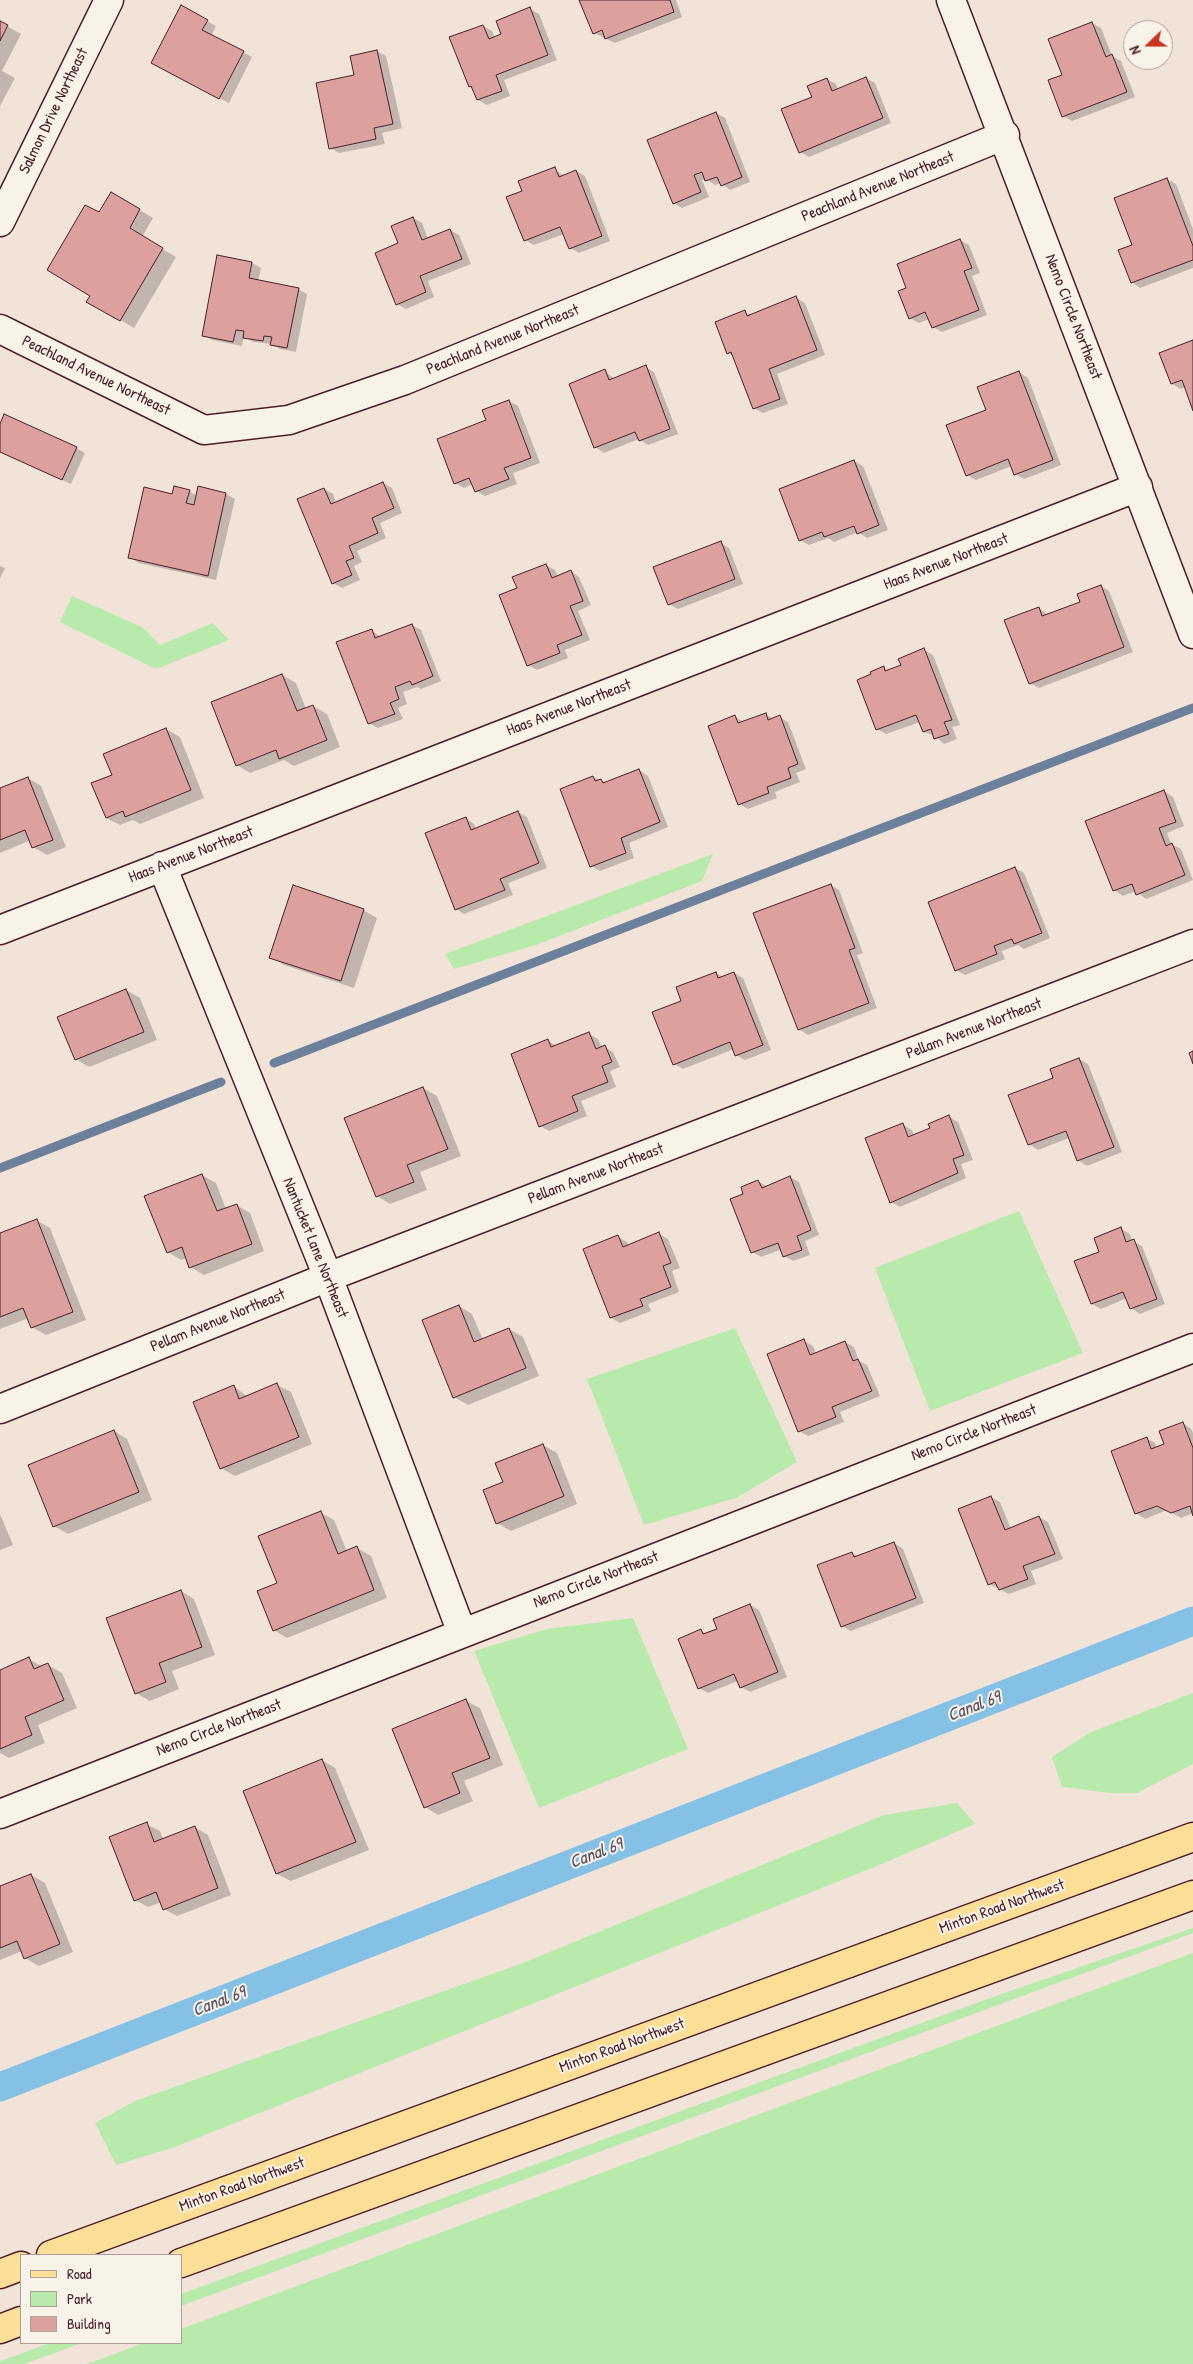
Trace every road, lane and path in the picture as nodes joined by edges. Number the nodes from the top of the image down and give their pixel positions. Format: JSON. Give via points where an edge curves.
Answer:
{"nodes":[{"id":1,"x":108,"y":0,"type":"edge"},
{"id":2,"x":951,"y":0,"type":"edge"},
{"id":3,"x":1004,"y":135,"type":"junction"},
{"id":4,"x":0,"y":222,"type":"edge"},
{"id":5,"x":0,"y":329,"type":"edge"},
{"id":6,"x":1138,"y":487,"type":"junction"},
{"id":7,"x":1193,"y":634,"type":"edge"},
{"id":8,"x":162,"y":866,"type":"junction"},
{"id":9,"x":0,"y":930,"type":"edge"},
{"id":10,"x":1193,"y":944,"type":"edge"},
{"id":11,"x":328,"y":1277,"type":"junction"},
{"id":12,"x":1193,"y":1348,"type":"edge"},
{"id":13,"x":0,"y":1409,"type":"edge"},
{"id":14,"x":462,"y":1633,"type":"junction"},
{"id":15,"x":0,"y":1814,"type":"edge"},
{"id":16,"x":1193,"y":1837,"type":"edge"},
{"id":17,"x":1193,"y":1895,"type":"edge"},
{"id":18,"x":54,"y":2254,"type":"edge"},
{"id":19,"x":182,"y":2263,"type":"edge"},
{"id":20,"x":20,"y":2266,"type":"edge"},
{"id":21,"x":0,"y":2274,"type":"edge"},
{"id":22,"x":20,"y":2321,"type":"edge"},
{"id":23,"x":0,"y":2329,"type":"edge"}],
"edges":[{"from":1,"to":4,"type":"street","name":"Salmon Drive Northeast"},
{"from":2,"to":3,"type":"street","name":"Nemo Circle Northeast"},
{"from":3,"to":5,"type":"street","name":"Peachland Avenue Northeast","via":[[405,380],[289,420],[204,430]]},
{"from":3,"to":6,"type":"street","name":"Nemo Circle Northeast"},
{"from":6,"to":7,"type":"street","name":"Nemo Circle Northeast"},
{"from":6,"to":8,"type":"street","name":"Haas Avenue Northeast"},
{"from":8,"to":9,"type":"street","name":"Haas Avenue Northeast"},
{"from":8,"to":11,"type":"street","name":"Nantucket Lane Northeast"},
{"from":10,"to":11,"type":"street","name":"Pellam Avenue Northeast"},
{"from":11,"to":13,"type":"street","name":"Pellam Avenue Northeast"},
{"from":11,"to":14,"type":"street","name":"Nantucket Lane Northeast"},
{"from":12,"to":14,"type":"street","name":"Nemo Circle Northeast"},
{"from":14,"to":15,"type":"street","name":"Nemo Circle Northeast"},
{"from":16,"to":18,"type":"main road","name":"Minton Road Northwest"},
{"from":17,"to":19,"type":"main road"},
{"from":20,"to":21,"type":"main road"},
{"from":22,"to":23,"type":"main road"}]}
